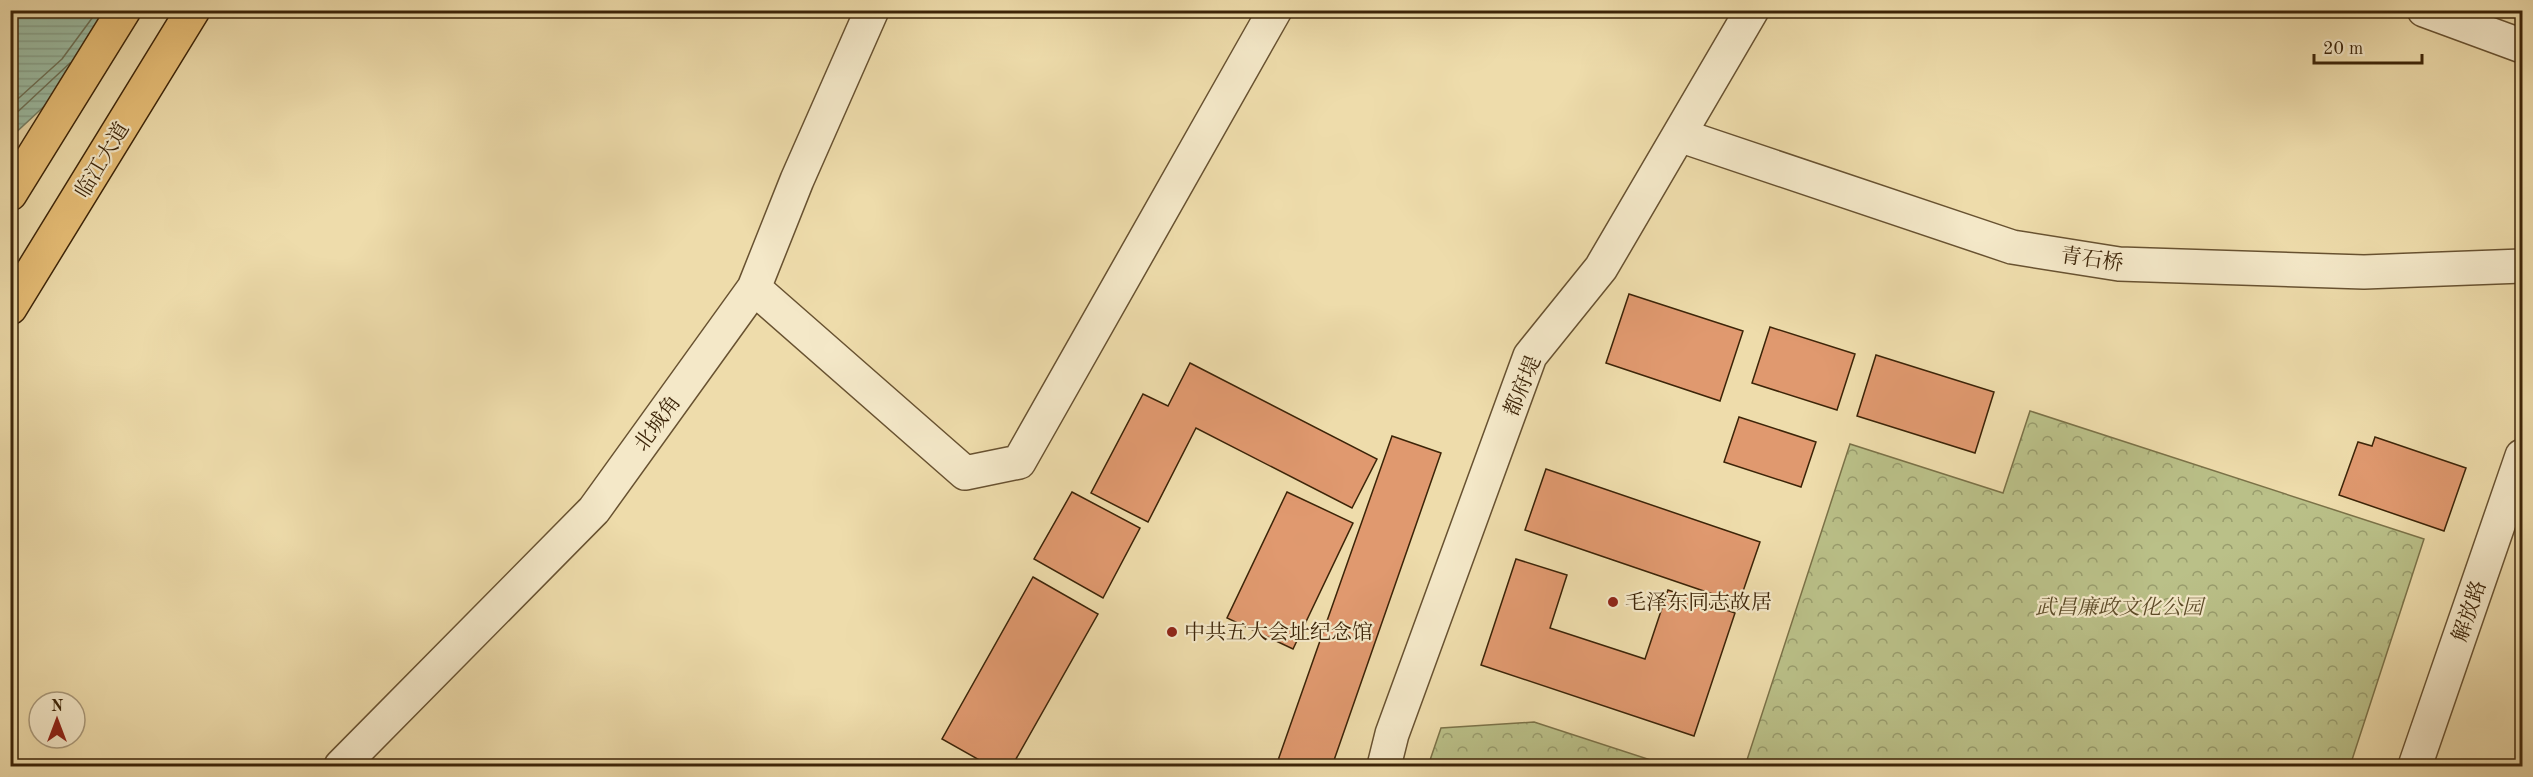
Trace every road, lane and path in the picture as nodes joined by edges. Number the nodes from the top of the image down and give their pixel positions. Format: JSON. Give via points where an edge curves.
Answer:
{"nodes":[{"id":1,"x":124,"y":10,"type":"edge"},
{"id":2,"x":193,"y":10,"type":"edge"},
{"id":3,"x":872,"y":10,"type":"edge"},
{"id":4,"x":1275,"y":10,"type":"edge"},
{"id":5,"x":1752,"y":10,"type":"edge"},
{"id":6,"x":2424,"y":10,"type":"edge"},
{"id":7,"x":2523,"y":46,"type":"edge"},
{"id":8,"x":1679,"y":135,"type":"junction"},
{"id":9,"x":10,"y":194,"type":"edge"},
{"id":10,"x":2523,"y":266,"type":"edge"},
{"id":11,"x":754,"y":288,"type":"junction"},
{"id":12,"x":10,"y":308,"type":"edge"},
{"id":13,"x":2523,"y":456,"type":"edge"},
{"id":14,"x":341,"y":766,"type":"edge"},
{"id":15,"x":1384,"y":766,"type":"edge"},
{"id":16,"x":2415,"y":766,"type":"edge"}],
"edges":[{"from":1,"to":9,"type":"main road"},
{"from":2,"to":12,"type":"main road","name":"临江大道"},
{"from":3,"to":11,"type":"street","name":"北城角","via":[[796,180]]},
{"from":4,"to":11,"type":"street","via":[[1019,462],[965,473]]},
{"from":5,"to":8,"type":"street","name":"都府堤"},
{"from":6,"to":7,"type":"street"},
{"from":8,"to":10,"type":"street","name":"青石桥","via":[[2012,247],[2109,262],[2364,273]]},
{"from":8,"to":15,"type":"street","name":"都府堤","via":[[1601,268],[1530,356],[1392,734]]},
{"from":11,"to":14,"type":"street","name":"北城角","via":[[594,510]]},
{"from":13,"to":16,"type":"street","name":"解放路"}]}
